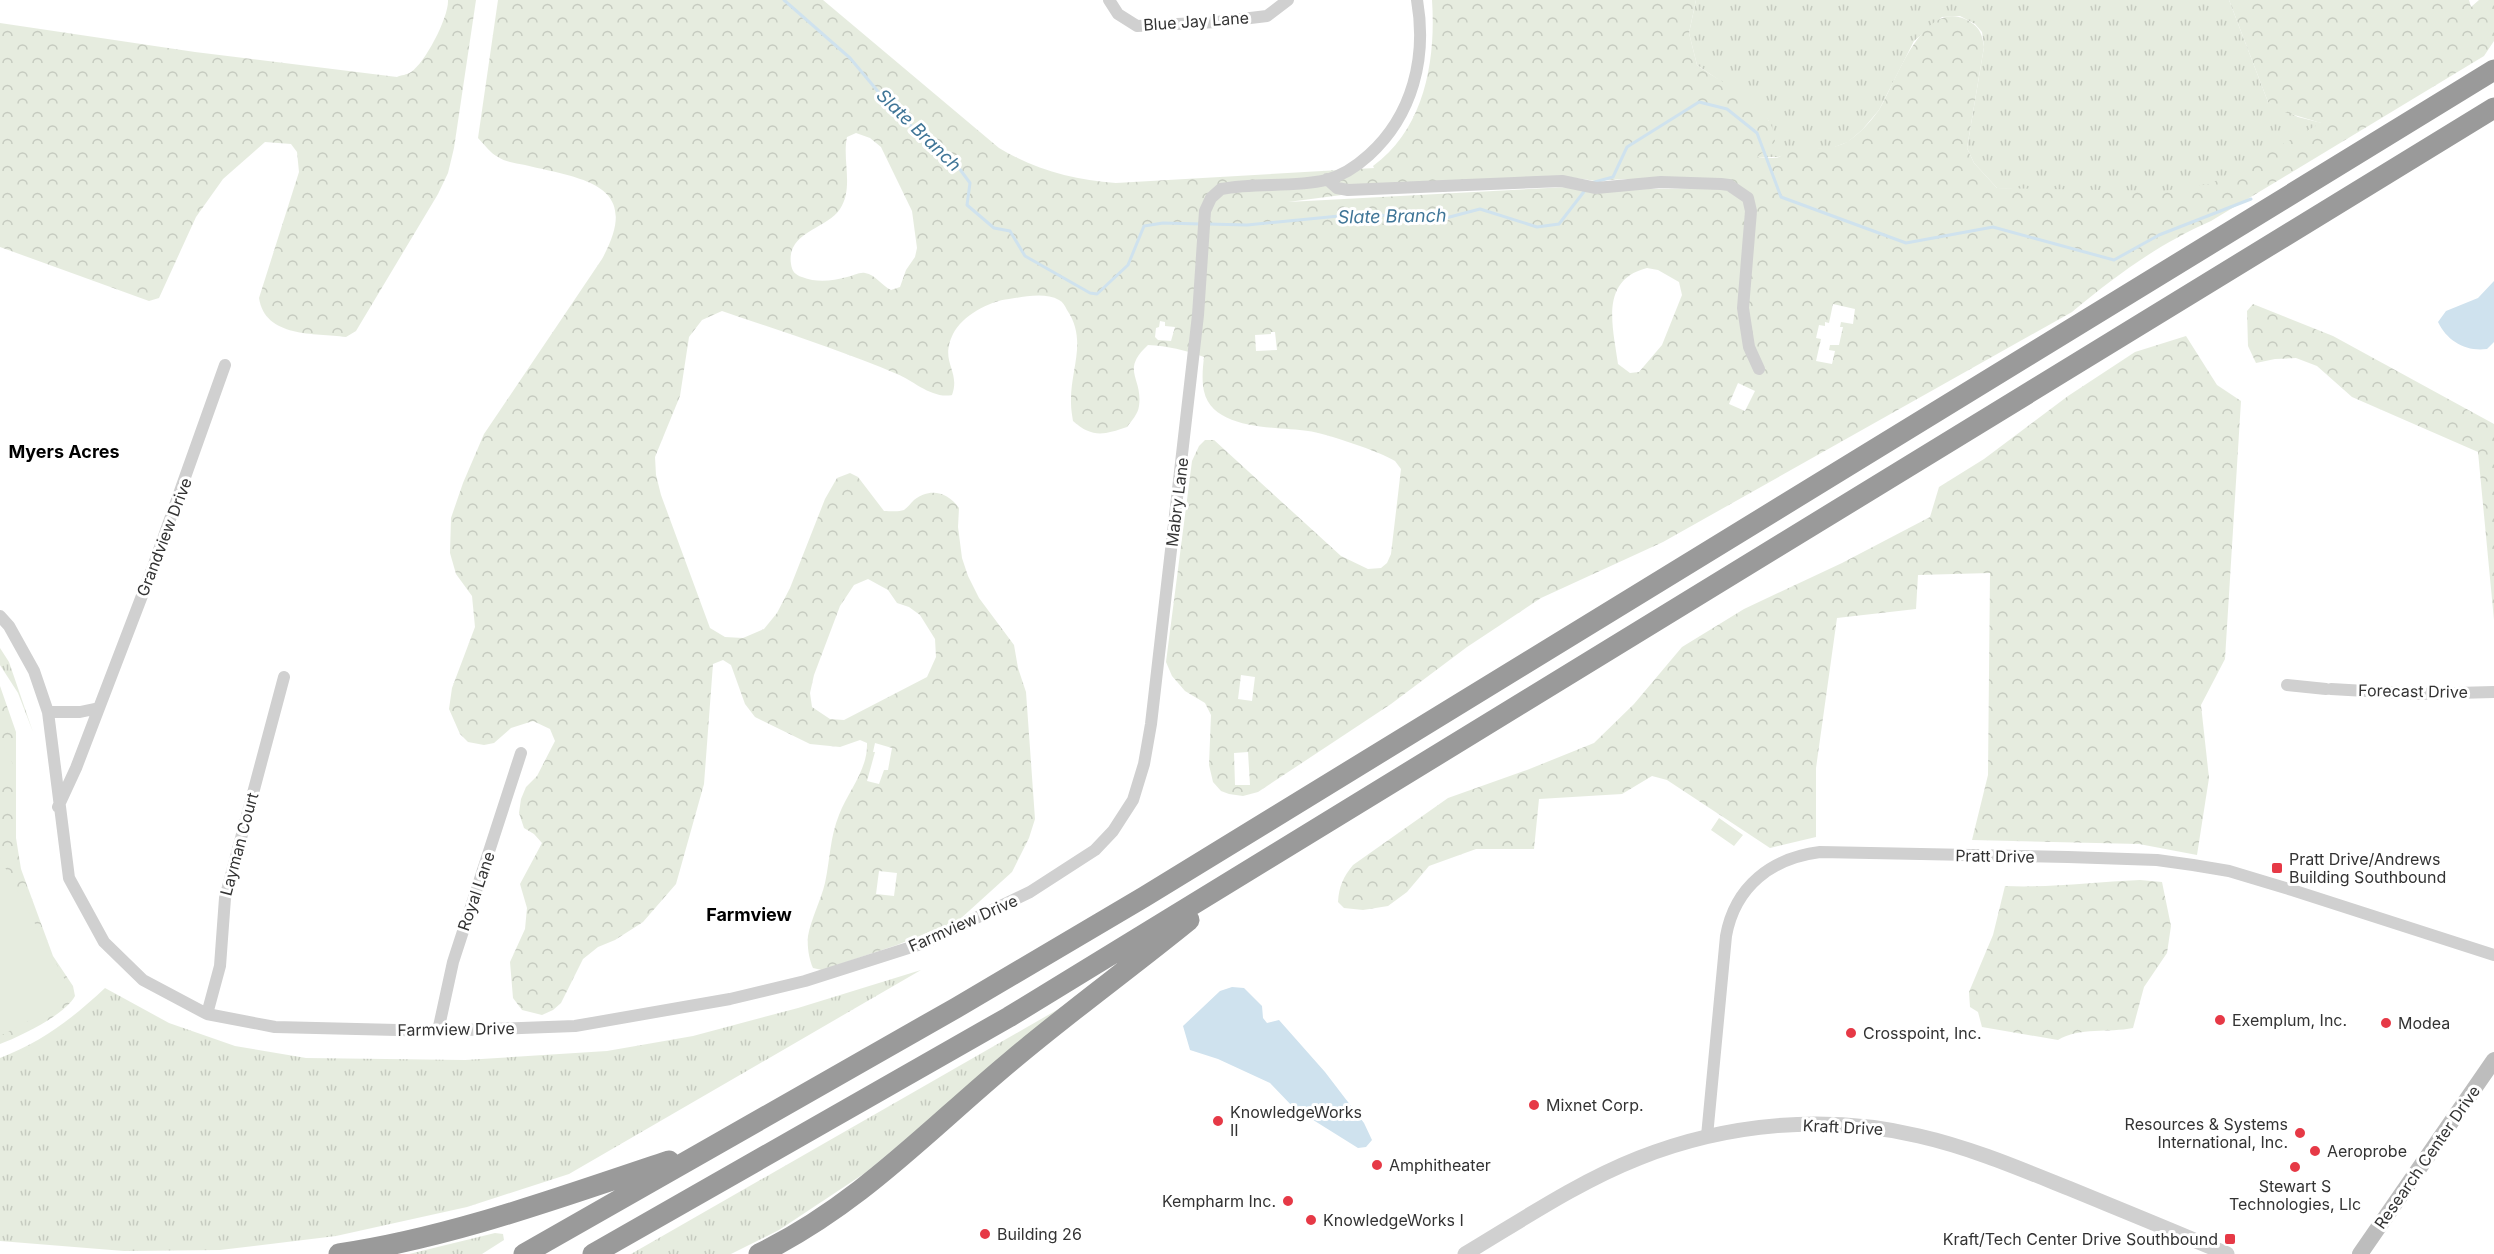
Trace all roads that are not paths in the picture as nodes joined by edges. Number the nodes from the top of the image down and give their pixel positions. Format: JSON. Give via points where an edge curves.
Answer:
{"nodes":[{"id":1,"x":1109,"y":0,"type":"edge"},
{"id":2,"x":1288,"y":0,"type":"edge"},
{"id":3,"x":1417,"y":0,"type":"edge"},
{"id":4,"x":2494,"y":70,"type":"edge"},
{"id":5,"x":2494,"y":108,"type":"edge"},
{"id":6,"x":1327,"y":179,"type":"junction"},
{"id":7,"x":225,"y":365,"type":"dead end"},
{"id":8,"x":1759,"y":369,"type":"dead end"},
{"id":9,"x":0,"y":616,"type":"edge"},
{"id":10,"x":284,"y":677,"type":"dead end"},
{"id":11,"x":2287,"y":685,"type":"dead end"},
{"id":12,"x":2494,"y":692,"type":"edge"},
{"id":13,"x":99,"y":708,"type":"junction"},
{"id":14,"x":48,"y":712,"type":"junction"},
{"id":15,"x":520,"y":753,"type":"dead end"},
{"id":16,"x":58,"y":807,"type":"junction"},
{"id":17,"x":1128,"y":809,"type":"joint"},
{"id":18,"x":1260,"y":864,"type":"junction"},
{"id":19,"x":2494,"y":955,"type":"edge"},
{"id":20,"x":207,"y":1014,"type":"junction"},
{"id":21,"x":438,"y":1031,"type":"junction"},
{"id":22,"x":2494,"y":1060,"type":"edge"},
{"id":23,"x":1707,"y":1136,"type":"junction"},
{"id":24,"x":704,"y":1152,"type":"junction"},
{"id":25,"x":339,"y":1254,"type":"edge"},
{"id":26,"x":524,"y":1254,"type":"edge"},
{"id":27,"x":593,"y":1254,"type":"edge"},
{"id":28,"x":759,"y":1254,"type":"edge"},
{"id":29,"x":1465,"y":1254,"type":"edge"},
{"id":30,"x":2228,"y":1254,"type":"edge"},
{"id":31,"x":2360,"y":1254,"type":"edge"}],
"edges":[{"from":1,"to":2,"type":"street","name":"Blue Jay Lane","via":[[1118,14],[1137,26],[1267,16]]},
{"from":3,"to":6,"type":"street","via":[[1421,45],[1407,104],[1380,145],[1362,161]]},
{"from":4,"to":24,"type":"highway","via":[[1144,897]]},
{"from":5,"to":18,"type":"highway"},
{"from":6,"to":8,"type":"street","via":[[1348,190],[1562,180],[1596,188],[1661,182],[1729,185],[1748,198],[1743,308],[1749,347]]},
{"from":6,"to":17,"type":"street","name":"Mabry Lane","via":[[1229,188],[1214,194],[1207,204],[1151,724],[1138,788]]},
{"from":7,"to":13,"type":"street","name":"Grandview Drive"},
{"from":9,"to":14,"type":"street","name":"Farmview Drive","via":[[34,671]]},
{"from":10,"to":20,"type":"street","name":"Layman Court","via":[[225,898],[220,966]]},
{"from":11,"to":12,"type":"street","name":"Forecast Drive","via":[[2418,694]]},
{"from":13,"to":14,"type":"street"},
{"from":13,"to":16,"type":"street","name":"Grandview Drive"},
{"from":14,"to":16,"type":"street","name":"Farmview Drive"},
{"from":15,"to":21,"type":"street","name":"Royal Lane","via":[[453,962]]},
{"from":16,"to":20,"type":"street","name":"Farmview Drive","via":[[69,878],[104,942],[143,980]]},
{"from":17,"to":21,"type":"street","name":"Farmview Drive","via":[[1095,850],[1063,873],[924,943],[804,981],[713,1002],[575,1026]]},
{"from":18,"to":27,"type":"highway","via":[[1009,1017]]},
{"from":18,"to":28,"type":"highway","via":[[1010,1062],[872,1183],[832,1212]]},
{"from":19,"to":23,"type":"street","name":"Pratt Drive","via":[[2229,871],[2193,865],[2068,857],[1804,854],[1778,862],[1760,875],[1742,894],[1730,917]]},
{"from":20,"to":21,"type":"street","name":"Farmview Drive","via":[[275,1027]]},
{"from":22,"to":31,"type":"main road","name":"Research Center Drive"},
{"from":23,"to":29,"type":"street","name":"Kraft Drive","via":[[1642,1157],[1594,1179]]},
{"from":23,"to":30,"type":"street","name":"Kraft Drive","via":[[1815,1124],[1919,1136],[1981,1154]]},
{"from":24,"to":25,"type":"highway","via":[[482,1223]]},
{"from":24,"to":26,"type":"highway"}]}
